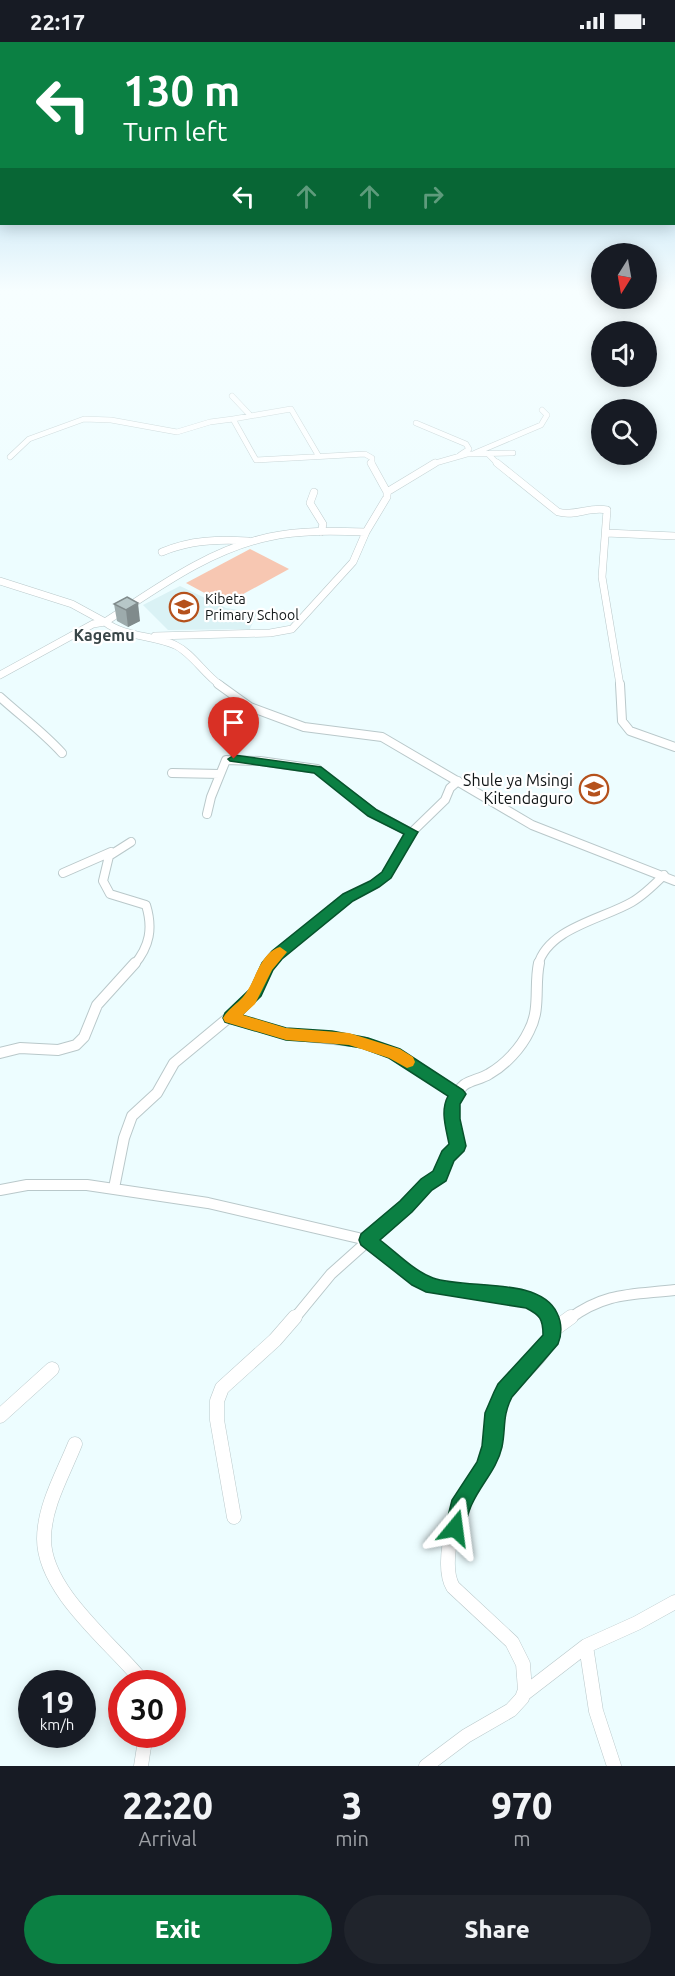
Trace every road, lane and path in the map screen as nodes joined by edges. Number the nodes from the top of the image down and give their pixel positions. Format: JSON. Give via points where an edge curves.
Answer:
{"nodes":[{"id":1,"x":231,"y":396,"type":"dead end"},
{"id":2,"x":542,"y":410,"type":"dead end"},
{"id":3,"x":249,"y":414,"type":"junction"},
{"id":4,"x":233,"y":419,"type":"junction"},
{"id":5,"x":416,"y":423,"type":"dead end"},
{"id":6,"x":513,"y":453,"type":"dead end"},
{"id":7,"x":471,"y":454,"type":"junction"},
{"id":8,"x":318,"y":455,"type":"junction"},
{"id":9,"x":489,"y":455,"type":"junction"},
{"id":10,"x":458,"y":456,"type":"junction"},
{"id":11,"x":10,"y":457,"type":"dead end"},
{"id":12,"x":314,"y":492,"type":"dead end"},
{"id":13,"x":387,"y":492,"type":"junction"},
{"id":14,"x":321,"y":532,"type":"junction"},
{"id":15,"x":366,"y":532,"type":"junction"},
{"id":16,"x":606,"y":532,"type":"junction"},
{"id":17,"x":675,"y":536,"type":"edge"},
{"id":18,"x":254,"y":540,"type":"junction"},
{"id":19,"x":162,"y":552,"type":"dead end"},
{"id":20,"x":0,"y":580,"type":"edge"},
{"id":21,"x":105,"y":622,"type":"junction"},
{"id":22,"x":149,"y":636,"type":"junction"},
{"id":23,"x":0,"y":675,"type":"edge"},
{"id":24,"x":0,"y":697,"type":"edge"},
{"id":25,"x":675,"y":747,"type":"edge"},
{"id":26,"x":62,"y":753,"type":"dead end"},
{"id":27,"x":172,"y":774,"type":"dead end"},
{"id":28,"x":220,"y":774,"type":"junction"},
{"id":29,"x":458,"y":781,"type":"junction"},
{"id":30,"x":207,"y":814,"type":"dead end"},
{"id":31,"x":411,"y":832,"type":"junction"},
{"id":32,"x":131,"y":842,"type":"dead end"},
{"id":33,"x":114,"y":851,"type":"junction"},
{"id":34,"x":63,"y":873,"type":"dead end"},
{"id":35,"x":664,"y":875,"type":"junction"},
{"id":36,"x":675,"y":881,"type":"edge"},
{"id":37,"x":230,"y":1018,"type":"junction"},
{"id":38,"x":0,"y":1053,"type":"edge"},
{"id":39,"x":458,"y":1094,"type":"junction"},
{"id":40,"x":114,"y":1188,"type":"junction"},
{"id":41,"x":0,"y":1190,"type":"edge"},
{"id":42,"x":368,"y":1240,"type":"junction"},
{"id":43,"x":675,"y":1290,"type":"edge"},
{"id":44,"x":553,"y":1330,"type":"junction"},
{"id":45,"x":52,"y":1369,"type":"dead end"},
{"id":46,"x":0,"y":1416,"type":"edge"},
{"id":47,"x":75,"y":1444,"type":"dead end"},
{"id":48,"x":234,"y":1517,"type":"dead end"},
{"id":49,"x":675,"y":1602,"type":"edge"},
{"id":50,"x":586,"y":1646,"type":"junction"},
{"id":51,"x":132,"y":1670,"type":"edge"},
{"id":52,"x":525,"y":1693,"type":"junction"},
{"id":53,"x":144,"y":1748,"type":"edge"},
{"id":54,"x":141,"y":1766,"type":"edge"},
{"id":55,"x":426,"y":1766,"type":"edge"},
{"id":56,"x":614,"y":1766,"type":"edge"}],
"edges":[{"from":1,"to":3,"type":"street"},
{"from":2,"to":7,"type":"street","via":[[547,415],[537,427]]},
{"from":3,"to":4,"type":"street"},
{"from":3,"to":8,"type":"street","via":[[291,410]]},
{"from":4,"to":8,"type":"street","via":[[256,460]]},
{"from":4,"to":11,"type":"street","via":[[177,432],[88,418],[29,439]]},
{"from":5,"to":10,"type":"street","via":[[466,444],[469,448]]},
{"from":6,"to":9,"type":"street"},
{"from":7,"to":9,"type":"street"},
{"from":7,"to":10,"type":"street"},
{"from":8,"to":13,"type":"street","via":[[370,456]]},
{"from":9,"to":16,"type":"street","via":[[558,512],[606,509]]},
{"from":10,"to":13,"type":"street","via":[[437,460]]},
{"from":12,"to":14,"type":"street","via":[[310,503],[323,524]]},
{"from":13,"to":15,"type":"street"},
{"from":14,"to":15,"type":"street"},
{"from":14,"to":18,"type":"street"},
{"from":15,"to":22,"type":"street","via":[[353,562],[292,629]]},
{"from":16,"to":17,"type":"street"},
{"from":16,"to":25,"type":"street","via":[[602,577],[619,671],[622,721],[630,731]]},
{"from":18,"to":19,"type":"street","via":[[212,542]]},
{"from":18,"to":21,"type":"street","via":[[210,560]]},
{"from":20,"to":21,"type":"street","via":[[77,605]]},
{"from":21,"to":22,"type":"street","via":[[115,630]]},
{"from":21,"to":23,"type":"street","via":[[88,626]]},
{"from":22,"to":29,"type":"street","via":[[177,646],[214,681],[259,711],[304,726],[382,737]]},
{"from":24,"to":26,"type":"street"},
{"from":27,"to":28,"type":"street"},
{"from":28,"to":30,"type":"street"},
{"from":28,"to":31,"type":"street","via":[[229,759],[315,769],[373,813]]},
{"from":29,"to":31,"type":"street","via":[[445,800]]},
{"from":29,"to":35,"type":"street","via":[[542,830]]},
{"from":31,"to":37,"type":"street","via":[[386,875],[348,898],[277,955],[256,992]]},
{"from":32,"to":33,"type":"street"},
{"from":33,"to":34,"type":"street"},
{"from":33,"to":38,"type":"street","via":[[104,866],[104,887],[117,897],[146,905],[151,928],[145,950],[96,1006],[88,1032],[79,1043],[57,1052],[25,1048]]},
{"from":35,"to":36,"type":"street"},
{"from":35,"to":39,"type":"street","via":[[638,899],[573,928],[543,952],[537,969],[538,1010],[528,1034],[495,1070],[464,1085]]},
{"from":37,"to":39,"type":"street","via":[[286,1034],[362,1042],[395,1054]]},
{"from":37,"to":40,"type":"street","via":[[174,1063],[157,1093],[132,1116]]},
{"from":39,"to":42,"type":"street","via":[[452,1103],[458,1146],[448,1156],[440,1175]]},
{"from":40,"to":41,"type":"street","via":[[53,1185]]},
{"from":40,"to":42,"type":"street","via":[[208,1203]]},
{"from":42,"to":44,"type":"street","via":[[418,1280],[432,1286],[538,1304],[548,1312]]},
{"from":42,"to":48,"type":"street","via":[[331,1274],[275,1340],[226,1382],[218,1396],[217,1420]]},
{"from":43,"to":44,"type":"street","via":[[608,1297]]},
{"from":44,"to":52,"type":"street","via":[[552,1338],[500,1399],[492,1446],[484,1468],[462,1500],[449,1561],[448,1578],[454,1589],[516,1649],[525,1671]]},
{"from":45,"to":46,"type":"street"},
{"from":47,"to":51,"type":"street","via":[[53,1496],[44,1550],[55,1579],[71,1601]]},
{"from":49,"to":50,"type":"street"},
{"from":50,"to":52,"type":"street"},
{"from":50,"to":56,"type":"street","via":[[596,1711]]},
{"from":52,"to":55,"type":"street","via":[[513,1708],[467,1735]]},
{"from":53,"to":54,"type":"street"}]}
